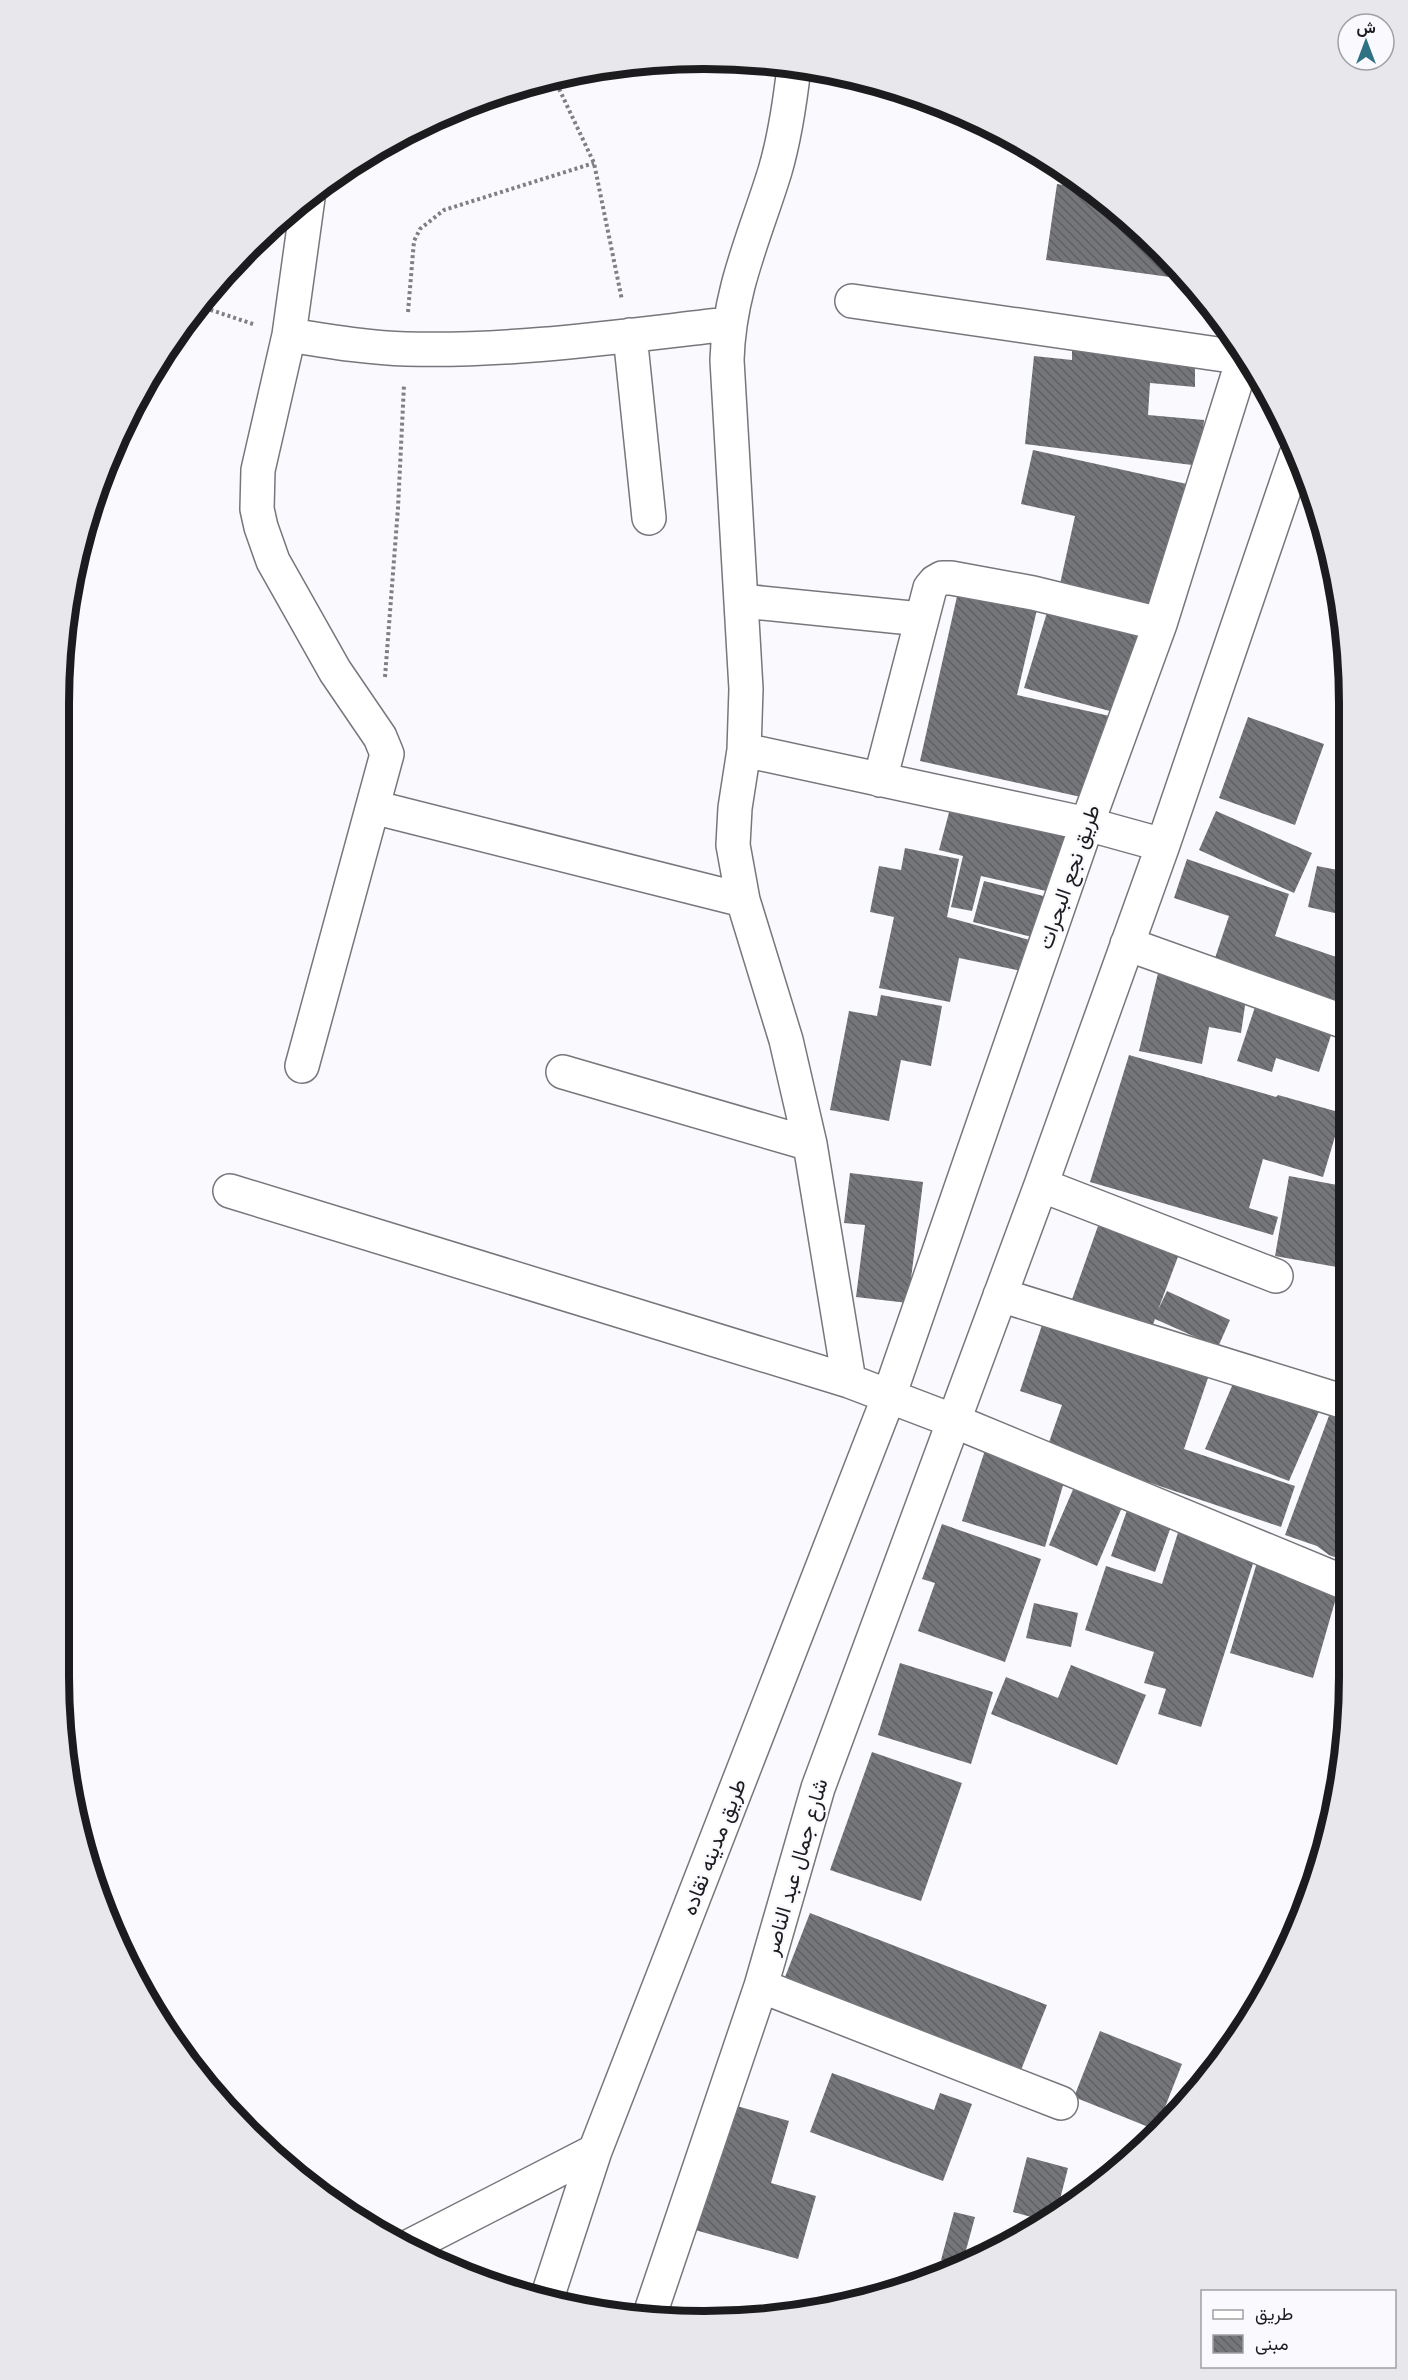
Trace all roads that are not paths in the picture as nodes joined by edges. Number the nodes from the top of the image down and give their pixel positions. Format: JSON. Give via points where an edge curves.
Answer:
{"nodes":[{"id":1,"x":793,"y":75,"type":"edge"},
{"id":2,"x":307,"y":209,"type":"edge"},
{"id":3,"x":852,"y":301,"type":"dead end"},
{"id":4,"x":729,"y":324,"type":"junction"},
{"id":5,"x":289,"y":336,"type":"junction"},
{"id":6,"x":630,"y":336,"type":"junction"},
{"id":7,"x":1235,"y":356,"type":"edge"},
{"id":8,"x":1241,"y":366,"type":"edge"},
{"id":9,"x":1293,"y":465,"type":"edge"},
{"id":10,"x":649,"y":518,"type":"dead end"},
{"id":11,"x":742,"y":601,"type":"junction"},
{"id":12,"x":921,"y":620,"type":"junction"},
{"id":13,"x":1161,"y":624,"type":"junction"},
{"id":14,"x":744,"y":750,"type":"junction"},
{"id":15,"x":880,"y":780,"type":"junction"},
{"id":16,"x":373,"y":807,"type":"junction"},
{"id":17,"x":1086,"y":824,"type":"junction"},
{"id":18,"x":1163,"y":845,"type":"junction"},
{"id":19,"x":743,"y":900,"type":"junction"},
{"id":20,"x":1127,"y":944,"type":"junction"},
{"id":21,"x":1339,"y":1020,"type":"edge"},
{"id":22,"x":302,"y":1066,"type":"dead end"},
{"id":23,"x":563,"y":1072,"type":"dead end"},
{"id":24,"x":810,"y":1144,"type":"junction"},
{"id":25,"x":1041,"y":1185,"type":"junction"},
{"id":26,"x":230,"y":1191,"type":"dead end"},
{"id":27,"x":1276,"y":1276,"type":"dead end"},
{"id":28,"x":1000,"y":1295,"type":"junction"},
{"id":29,"x":849,"y":1381,"type":"junction"},
{"id":30,"x":889,"y":1396,"type":"junction"},
{"id":31,"x":1339,"y":1401,"type":"edge"},
{"id":32,"x":954,"y":1421,"type":"junction"},
{"id":33,"x":1339,"y":1580,"type":"edge"},
{"id":34,"x":761,"y":1986,"type":"junction"},
{"id":35,"x":1061,"y":2103,"type":"dead end"},
{"id":36,"x":595,"y":2151,"type":"junction"},
{"id":37,"x":417,"y":2243,"type":"edge"},
{"id":38,"x":549,"y":2291,"type":"edge"},
{"id":39,"x":652,"y":2309,"type":"edge"}],
"edges":[{"from":1,"to":4,"type":"street","via":[[782,141],[742,267]]},
{"from":2,"to":5,"type":"street"},
{"from":3,"to":7,"type":"street"},
{"from":4,"to":6,"type":"street"},
{"from":4,"to":11,"type":"street","via":[[727,360]]},
{"from":5,"to":6,"type":"street","via":[[405,349],[499,347]]},
{"from":5,"to":16,"type":"street","via":[[258,470],[257,509],[273,561],[335,670],[385,746],[386,762]]},
{"from":6,"to":10,"type":"street"},
{"from":8,"to":13,"type":"street","name":"طريق نجع البحرات"},
{"from":9,"to":18,"type":"street"},
{"from":11,"to":12,"type":"street"},
{"from":11,"to":14,"type":"street"},
{"from":12,"to":13,"type":"street","via":[[930,588],[942,578],[951,578]]},
{"from":12,"to":15,"type":"street"},
{"from":13,"to":17,"type":"street","name":"طريق نجع البحرات"},
{"from":14,"to":15,"type":"street"},
{"from":14,"to":19,"type":"street","via":[[733,845]]},
{"from":15,"to":17,"type":"street"},
{"from":16,"to":19,"type":"street"},
{"from":16,"to":22,"type":"street"},
{"from":17,"to":18,"type":"street"},
{"from":17,"to":30,"type":"street","name":"طريق نجع البحرات"},
{"from":18,"to":20,"type":"street"},
{"from":19,"to":24,"type":"street","via":[[786,1040]]},
{"from":20,"to":21,"type":"street"},
{"from":20,"to":25,"type":"street"},
{"from":23,"to":24,"type":"street"},
{"from":24,"to":29,"type":"street"},
{"from":25,"to":27,"type":"street"},
{"from":25,"to":28,"type":"street"},
{"from":26,"to":29,"type":"street"},
{"from":28,"to":31,"type":"street"},
{"from":28,"to":32,"type":"street"},
{"from":29,"to":30,"type":"street"},
{"from":30,"to":32,"type":"street"},
{"from":30,"to":36,"type":"street","name":"طريق مدينه نقاده"},
{"from":32,"to":33,"type":"street"},
{"from":32,"to":34,"type":"street","name":"شارع جمال عبد الناصر","via":[[818,1788]]},
{"from":34,"to":35,"type":"street"},
{"from":34,"to":39,"type":"street","name":"شارع جمال عبد الناصر"},
{"from":36,"to":37,"type":"street"},
{"from":36,"to":38,"type":"street","name":"طريق مدينه نقاده"}]}
